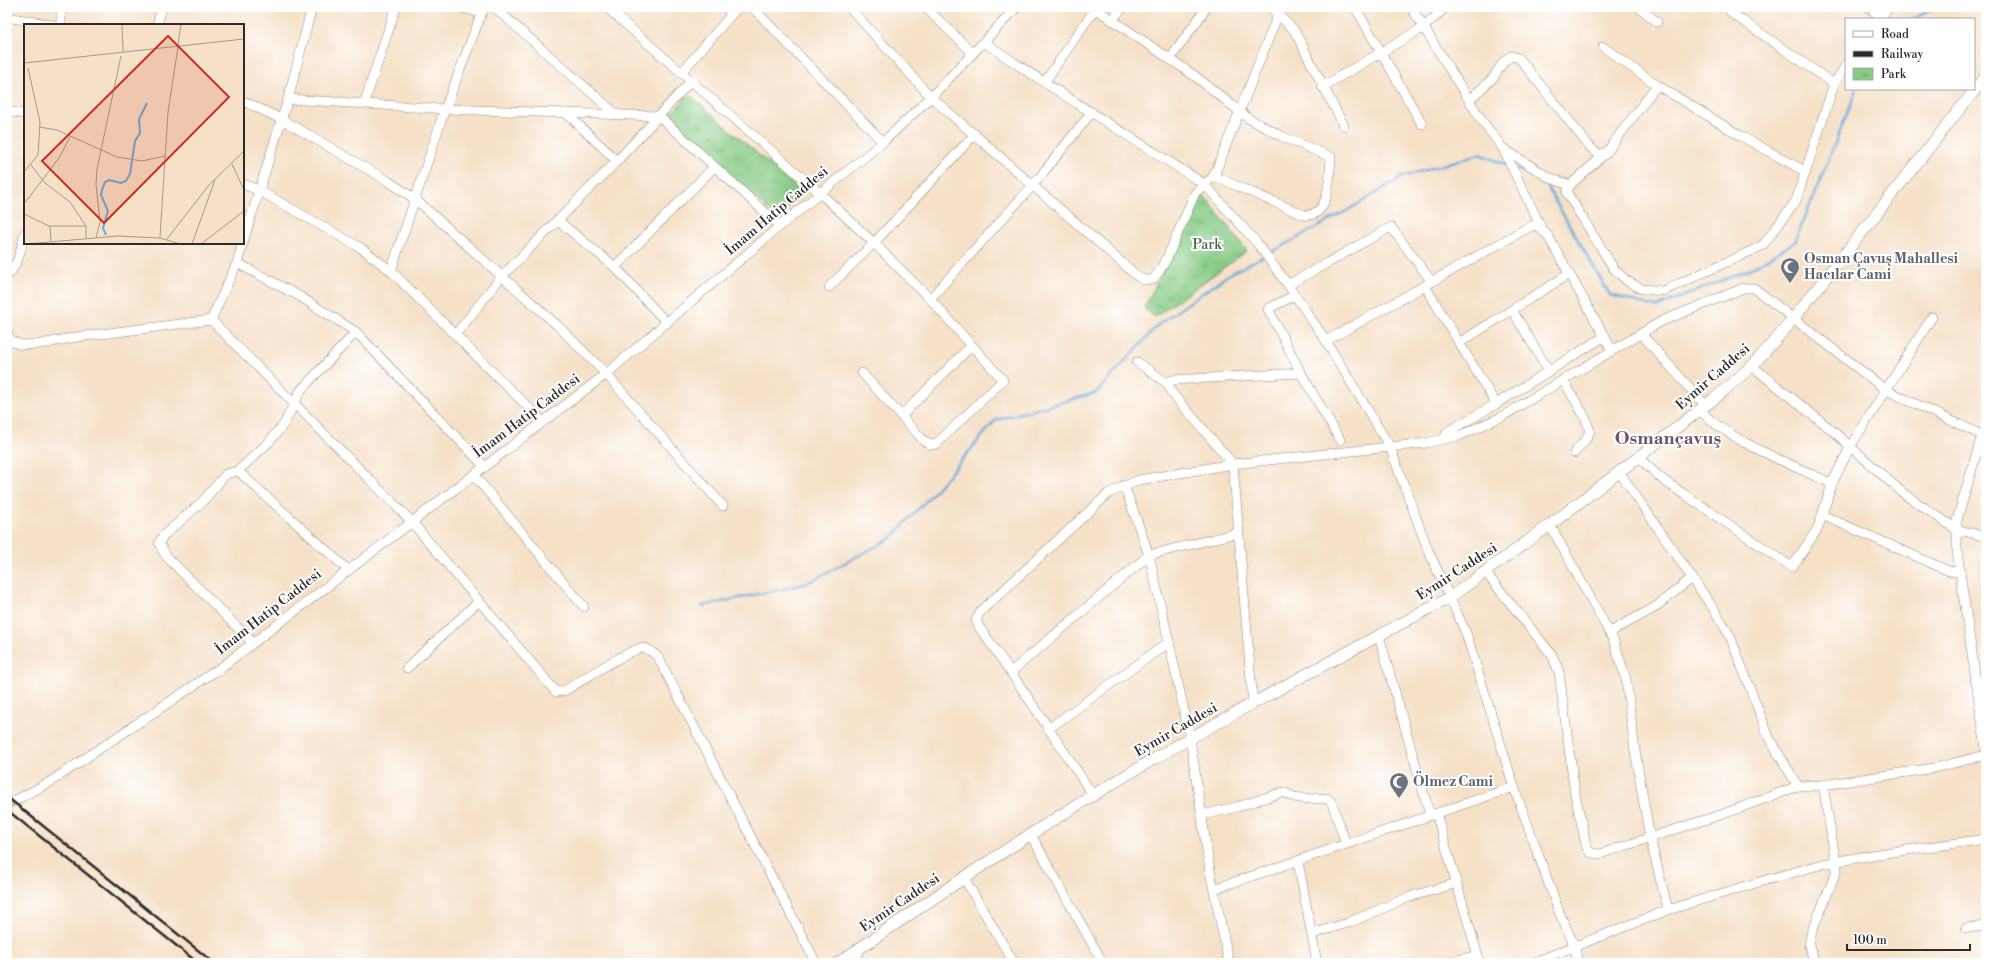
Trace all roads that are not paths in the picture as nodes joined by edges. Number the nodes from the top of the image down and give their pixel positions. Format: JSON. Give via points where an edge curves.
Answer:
{"nodes":[{"id":1,"x":61,"y":7,"type":"edge"},
{"id":2,"x":162,"y":7,"type":"edge"},
{"id":3,"x":312,"y":7,"type":"edge"},
{"id":4,"x":396,"y":7,"type":"edge"},
{"id":5,"x":458,"y":7,"type":"edge"},
{"id":6,"x":494,"y":7,"type":"edge"},
{"id":7,"x":606,"y":7,"type":"edge"},
{"id":8,"x":725,"y":7,"type":"edge"},
{"id":9,"x":752,"y":7,"type":"edge"},
{"id":10,"x":849,"y":7,"type":"edge"},
{"id":11,"x":925,"y":7,"type":"edge"},
{"id":12,"x":1017,"y":7,"type":"edge"},
{"id":13,"x":1123,"y":7,"type":"edge"},
{"id":14,"x":1207,"y":7,"type":"edge"},
{"id":15,"x":1270,"y":7,"type":"edge"},
{"id":16,"x":1355,"y":7,"type":"edge"},
{"id":17,"x":1411,"y":7,"type":"edge"},
{"id":18,"x":1446,"y":7,"type":"edge"},
{"id":19,"x":1639,"y":7,"type":"edge"},
{"id":20,"x":1729,"y":7,"type":"edge"},
{"id":21,"x":1868,"y":7,"type":"edge"},
{"id":22,"x":1890,"y":7,"type":"edge"},
{"id":23,"x":1094,"y":8,"type":"edge"},
{"id":24,"x":483,"y":10,"type":"edge"},
{"id":25,"x":735,"y":10,"type":"edge"},
{"id":26,"x":1280,"y":10,"type":"edge"},
{"id":27,"x":7,"y":17,"type":"edge"},
{"id":28,"x":1880,"y":18,"type":"edge"},
{"id":29,"x":1112,"y":20,"type":"junction"},
{"id":30,"x":1657,"y":22,"type":"dead end"},
{"id":31,"x":47,"y":24,"type":"edge"},
{"id":32,"x":62,"y":24,"type":"edge"},
{"id":33,"x":157,"y":24,"type":"edge"},
{"id":34,"x":1424,"y":28,"type":"junction"},
{"id":35,"x":984,"y":42,"type":"junction"},
{"id":36,"x":1603,"y":47,"type":"dead end"},
{"id":37,"x":973,"y":53,"type":"junction"},
{"id":38,"x":1380,"y":53,"type":"junction"},
{"id":39,"x":1170,"y":58,"type":"junction"},
{"id":40,"x":1845,"y":67,"type":"edge"},
{"id":41,"x":681,"y":73,"type":"junction"},
{"id":42,"x":1986,"y":76,"type":"edge"},
{"id":43,"x":690,"y":81,"type":"junction"},
{"id":44,"x":1044,"y":82,"type":"junction"},
{"id":45,"x":1834,"y":84,"type":"junction"},
{"id":46,"x":1657,"y":85,"type":"junction"},
{"id":47,"x":1322,"y":87,"type":"junction"},
{"id":48,"x":1975,"y":90,"type":"edge"},
{"id":49,"x":1975,"y":90,"type":"edge"},
{"id":50,"x":931,"y":97,"type":"junction"},
{"id":51,"x":288,"y":99,"type":"junction"},
{"id":52,"x":1469,"y":100,"type":"junction"},
{"id":53,"x":244,"y":101,"type":"edge"},
{"id":54,"x":364,"y":104,"type":"junction"},
{"id":55,"x":445,"y":109,"type":"junction"},
{"id":56,"x":7,"y":111,"type":"edge"},
{"id":57,"x":1092,"y":112,"type":"junction"},
{"id":58,"x":1241,"y":112,"type":"junction"},
{"id":59,"x":566,"y":113,"type":"junction"},
{"id":60,"x":24,"y":114,"type":"edge"},
{"id":61,"x":617,"y":115,"type":"junction"},
{"id":62,"x":659,"y":116,"type":"junction"},
{"id":63,"x":281,"y":119,"type":"junction"},
{"id":64,"x":1422,"y":124,"type":"dead end"},
{"id":65,"x":1344,"y":126,"type":"dead end"},
{"id":66,"x":975,"y":134,"type":"junction"},
{"id":67,"x":883,"y":142,"type":"junction"},
{"id":68,"x":1502,"y":147,"type":"junction"},
{"id":69,"x":1606,"y":152,"type":"junction"},
{"id":70,"x":617,"y":161,"type":"junction"},
{"id":71,"x":714,"y":167,"type":"junction"},
{"id":72,"x":1806,"y":172,"type":"junction"},
{"id":73,"x":1214,"y":176,"type":"junction"},
{"id":74,"x":244,"y":184,"type":"edge"},
{"id":75,"x":1034,"y":184,"type":"junction"},
{"id":76,"x":1204,"y":184,"type":"junction"},
{"id":77,"x":1570,"y":185,"type":"junction"},
{"id":78,"x":258,"y":190,"type":"junction"},
{"id":79,"x":821,"y":194,"type":"junction"},
{"id":80,"x":415,"y":199,"type":"junction"},
{"id":81,"x":557,"y":220,"type":"junction"},
{"id":82,"x":780,"y":226,"type":"junction"},
{"id":83,"x":1542,"y":229,"type":"junction"},
{"id":84,"x":24,"y":237,"type":"edge"},
{"id":85,"x":244,"y":239,"type":"edge"},
{"id":86,"x":874,"y":243,"type":"junction"},
{"id":87,"x":243,"y":244,"type":"edge"},
{"id":88,"x":237,"y":263,"type":"junction"},
{"id":89,"x":615,"y":268,"type":"junction"},
{"id":90,"x":391,"y":270,"type":"junction"},
{"id":91,"x":1569,"y":274,"type":"junction"},
{"id":92,"x":7,"y":276,"type":"edge"},
{"id":93,"x":501,"y":277,"type":"junction"},
{"id":94,"x":1288,"y":284,"type":"junction"},
{"id":95,"x":1428,"y":284,"type":"junction"},
{"id":96,"x":829,"y":287,"type":"dead end"},
{"id":97,"x":1295,"y":295,"type":"junction"},
{"id":98,"x":930,"y":299,"type":"junction"},
{"id":99,"x":1512,"y":310,"type":"junction"},
{"id":100,"x":1932,"y":317,"type":"dead end"},
{"id":101,"x":1793,"y":318,"type":"junction"},
{"id":102,"x":210,"y":320,"type":"junction"},
{"id":103,"x":667,"y":323,"type":"junction"},
{"id":104,"x":7,"y":332,"type":"edge"},
{"id":105,"x":356,"y":332,"type":"junction"},
{"id":106,"x":456,"y":334,"type":"junction"},
{"id":107,"x":1641,"y":334,"type":"junction"},
{"id":108,"x":1605,"y":336,"type":"junction"},
{"id":109,"x":1326,"y":341,"type":"junction"},
{"id":110,"x":1459,"y":343,"type":"junction"},
{"id":111,"x":972,"y":346,"type":"junction"},
{"id":112,"x":1612,"y":350,"type":"junction"},
{"id":113,"x":1136,"y":362,"type":"dead end"},
{"id":114,"x":1752,"y":366,"type":"junction"},
{"id":115,"x":1550,"y":371,"type":"junction"},
{"id":116,"x":1301,"y":373,"type":"junction"},
{"id":117,"x":606,"y":374,"type":"junction"},
{"id":118,"x":862,"y":374,"type":"dead end"},
{"id":119,"x":1563,"y":380,"type":"junction"},
{"id":120,"x":1168,"y":384,"type":"junction"},
{"id":121,"x":1886,"y":390,"type":"junction"},
{"id":122,"x":292,"y":404,"type":"junction"},
{"id":123,"x":1496,"y":404,"type":"junction"},
{"id":124,"x":1703,"y":408,"type":"junction"},
{"id":125,"x":901,"y":416,"type":"junction"},
{"id":126,"x":543,"y":422,"type":"junction"},
{"id":127,"x":1984,"y":436,"type":"edge"},
{"id":128,"x":1444,"y":439,"type":"junction"},
{"id":129,"x":1340,"y":440,"type":"dead end"},
{"id":130,"x":1390,"y":447,"type":"junction"},
{"id":131,"x":1850,"y":447,"type":"junction"},
{"id":132,"x":1574,"y":453,"type":"dead end"},
{"id":133,"x":1639,"y":458,"type":"junction"},
{"id":134,"x":1233,"y":464,"type":"junction"},
{"id":135,"x":485,"y":467,"type":"junction"},
{"id":136,"x":238,"y":471,"type":"junction"},
{"id":137,"x":1620,"y":473,"type":"junction"},
{"id":138,"x":474,"y":475,"type":"junction"},
{"id":139,"x":1832,"y":484,"type":"junction"},
{"id":140,"x":1124,"y":485,"type":"junction"},
{"id":141,"x":723,"y":506,"type":"dead end"},
{"id":142,"x":1822,"y":515,"type":"junction"},
{"id":143,"x":411,"y":521,"type":"junction"},
{"id":144,"x":1550,"y":525,"type":"junction"},
{"id":145,"x":1956,"y":529,"type":"junction"},
{"id":146,"x":1237,"y":533,"type":"junction"},
{"id":147,"x":1986,"y":537,"type":"edge"},
{"id":148,"x":1149,"y":555,"type":"junction"},
{"id":149,"x":347,"y":569,"type":"junction"},
{"id":150,"x":1960,"y":572,"type":"junction"},
{"id":151,"x":1486,"y":573,"type":"junction"},
{"id":152,"x":1692,"y":578,"type":"junction"},
{"id":153,"x":1450,"y":598,"type":"junction"},
{"id":154,"x":479,"y":601,"type":"junction"},
{"id":155,"x":584,"y":607,"type":"dead end"},
{"id":156,"x":1610,"y":632,"type":"junction"},
{"id":157,"x":1379,"y":636,"type":"junction"},
{"id":158,"x":252,"y":642,"type":"junction"},
{"id":159,"x":1169,"y":642,"type":"junction"},
{"id":160,"x":407,"y":668,"type":"dead end"},
{"id":161,"x":1012,"y":671,"type":"junction"},
{"id":162,"x":1975,"y":681,"type":"junction"},
{"id":163,"x":1986,"y":683,"type":"edge"},
{"id":164,"x":1253,"y":704,"type":"junction"},
{"id":165,"x":1048,"y":729,"type":"junction"},
{"id":166,"x":1190,"y":738,"type":"junction"},
{"id":167,"x":1986,"y":749,"type":"edge"},
{"id":168,"x":1986,"y":755,"type":"edge"},
{"id":169,"x":1823,"y":785,"type":"junction"},
{"id":170,"x":1798,"y":786,"type":"junction"},
{"id":171,"x":1514,"y":787,"type":"junction"},
{"id":172,"x":1093,"y":795,"type":"junction"},
{"id":173,"x":16,"y":800,"type":"tunnel mouth"},
{"id":174,"x":1433,"y":814,"type":"junction"},
{"id":175,"x":1202,"y":815,"type":"junction"},
{"id":176,"x":1031,"y":835,"type":"junction"},
{"id":177,"x":1650,"y":838,"type":"junction"},
{"id":178,"x":1986,"y":839,"type":"edge"},
{"id":179,"x":1346,"y":844,"type":"junction"},
{"id":180,"x":1298,"y":861,"type":"junction"},
{"id":181,"x":1836,"y":862,"type":"junction"},
{"id":182,"x":964,"y":878,"type":"junction"},
{"id":183,"x":1457,"y":883,"type":"junction"},
{"id":184,"x":1214,"y":889,"type":"junction"},
{"id":185,"x":1668,"y":910,"type":"junction"},
{"id":186,"x":1986,"y":926,"type":"edge"},
{"id":187,"x":1966,"y":928,"type":"dead end"},
{"id":188,"x":1312,"y":934,"type":"junction"},
{"id":189,"x":1574,"y":945,"type":"junction"},
{"id":190,"x":860,"y":948,"type":"junction"},
{"id":191,"x":1479,"y":959,"type":"edge"},
{"id":192,"x":816,"y":963,"type":"edge"},
{"id":193,"x":838,"y":963,"type":"edge"},
{"id":194,"x":855,"y":963,"type":"edge"},
{"id":195,"x":1014,"y":963,"type":"edge"},
{"id":196,"x":1103,"y":963,"type":"edge"},
{"id":197,"x":1229,"y":963,"type":"edge"},
{"id":198,"x":1317,"y":963,"type":"edge"},
{"id":199,"x":1445,"y":963,"type":"edge"},
{"id":200,"x":1532,"y":963,"type":"edge"},
{"id":201,"x":1578,"y":963,"type":"edge"},
{"id":202,"x":1815,"y":963,"type":"edge"}],
"edges":[{"from":1,"to":32,"type":"street"},
{"from":2,"to":33,"type":"street"},
{"from":3,"to":51,"type":"street"},
{"from":4,"to":54,"type":"street"},
{"from":5,"to":24,"type":"street"},
{"from":6,"to":61,"type":"street"},
{"from":7,"to":41,"type":"street"},
{"from":8,"to":25,"type":"street"},
{"from":9,"to":67,"type":"street"},
{"from":10,"to":50,"type":"street"},
{"from":11,"to":37,"type":"street"},
{"from":12,"to":35,"type":"street","name":"İmam Hatip Caddesi"},
{"from":13,"to":29,"type":"street"},
{"from":14,"to":39,"type":"street"},
{"from":15,"to":26,"type":"street"},
{"from":16,"to":38,"type":"street"},
{"from":17,"to":34,"type":"street"},
{"from":18,"to":34,"type":"street"},
{"from":19,"to":30,"type":"street"},
{"from":20,"to":45,"type":"street","via":[[1730,12]]},
{"from":21,"to":28,"type":"street"},
{"from":22,"to":28,"type":"street"},
{"from":23,"to":29,"type":"street"},
{"from":23,"to":44,"type":"street"},
{"from":24,"to":55,"type":"street"},
{"from":25,"to":41,"type":"street"},
{"from":26,"to":47,"type":"street","via":[[1294,30]]},
{"from":26,"to":58,"type":"street"},
{"from":27,"to":31,"type":"street"},
{"from":29,"to":39,"type":"street"},
{"from":34,"to":38,"type":"street"},
{"from":34,"to":52,"type":"street"},
{"from":35,"to":37,"type":"street","name":"İmam Hatip Caddesi"},
{"from":35,"to":44,"type":"street"},
{"from":36,"to":46,"type":"street"},
{"from":37,"to":50,"type":"street","name":"İmam Hatip Caddesi"},
{"from":38,"to":47,"type":"street"},
{"from":38,"to":64,"type":"street"},
{"from":39,"to":58,"type":"street"},
{"from":40,"to":45,"type":"street"},
{"from":41,"to":43,"type":"street"},
{"from":42,"to":48,"type":"main road","name":"Eymir Caddesi"},
{"from":43,"to":62,"type":"street"},
{"from":43,"to":79,"type":"street"},
{"from":44,"to":57,"type":"street"},
{"from":45,"to":72,"type":"street"},
{"from":46,"to":69,"type":"street"},
{"from":46,"to":72,"type":"street"},
{"from":47,"to":65,"type":"street"},
{"from":49,"to":101,"type":"main road","name":"Eymir Caddesi"},
{"from":50,"to":66,"type":"street"},
{"from":50,"to":67,"type":"street","name":"İmam Hatip Caddesi"},
{"from":51,"to":54,"type":"street"},
{"from":51,"to":63,"type":"street"},
{"from":52,"to":68,"type":"street"},
{"from":52,"to":69,"type":"street","via":[[1493,78],[1504,61],[1511,56],[1519,58],[1589,146],[1598,154]]},
{"from":53,"to":63,"type":"street"},
{"from":54,"to":55,"type":"street"},
{"from":55,"to":59,"type":"street"},
{"from":55,"to":80,"type":"street"},
{"from":56,"to":60,"type":"street"},
{"from":57,"to":75,"type":"street"},
{"from":57,"to":76,"type":"street"},
{"from":58,"to":73,"type":"street"},
{"from":58,"to":73,"type":"street","via":[[1281,136],[1331,157],[1327,197],[1317,212],[1310,216],[1304,215]]},
{"from":59,"to":61,"type":"street"},
{"from":59,"to":70,"type":"street"},
{"from":61,"to":62,"type":"street"},
{"from":62,"to":70,"type":"street"},
{"from":62,"to":71,"type":"street"},
{"from":63,"to":78,"type":"street"},
{"from":63,"to":80,"type":"street"},
{"from":66,"to":75,"type":"street"},
{"from":66,"to":86,"type":"street"},
{"from":67,"to":79,"type":"street","name":"İmam Hatip Caddesi"},
{"from":68,"to":77,"type":"street","via":[[1550,178]]},
{"from":68,"to":83,"type":"street"},
{"from":69,"to":77,"type":"street"},
{"from":70,"to":81,"type":"street"},
{"from":71,"to":82,"type":"street"},
{"from":71,"to":89,"type":"street"},
{"from":72,"to":77,"type":"street","via":[[1796,201],[1763,246],[1663,291],[1642,289],[1627,281],[1614,268],[1567,193]]},
{"from":73,"to":76,"type":"street"},
{"from":74,"to":78,"type":"street"},
{"from":75,"to":76,"type":"street","via":[[1136,275],[1143,280],[1152,280],[1160,272],[1167,258],[1195,193]]},
{"from":75,"to":98,"type":"street"},
{"from":76,"to":94,"type":"street","via":[[1257,243]]},
{"from":78,"to":85,"type":"street"},
{"from":78,"to":90,"type":"street","via":[[361,248]]},
{"from":79,"to":82,"type":"street","name":"İmam Hatip Caddesi"},
{"from":79,"to":86,"type":"street"},
{"from":80,"to":90,"type":"street"},
{"from":80,"to":93,"type":"street"},
{"from":81,"to":89,"type":"street"},
{"from":81,"to":93,"type":"street"},
{"from":82,"to":103,"type":"street","name":"İmam Hatip Caddesi"},
{"from":83,"to":91,"type":"street"},
{"from":83,"to":95,"type":"street","via":[[1531,226]]},
{"from":84,"to":92,"type":"street","via":[[14,269]]},
{"from":86,"to":96,"type":"street"},
{"from":86,"to":98,"type":"street"},
{"from":87,"to":88,"type":"street"},
{"from":88,"to":102,"type":"street"},
{"from":88,"to":105,"type":"street","via":[[299,296]]},
{"from":89,"to":103,"type":"street"},
{"from":90,"to":106,"type":"street"},
{"from":91,"to":99,"type":"street"},
{"from":91,"to":108,"type":"street"},
{"from":93,"to":106,"type":"street"},
{"from":93,"to":117,"type":"street","via":[[558,326]]},
{"from":94,"to":95,"type":"street","via":[[1392,227]]},
{"from":94,"to":97,"type":"street"},
{"from":95,"to":109,"type":"street"},
{"from":95,"to":110,"type":"street"},
{"from":97,"to":109,"type":"street"},
{"from":97,"to":116,"type":"street","via":[[1268,310]]},
{"from":98,"to":111,"type":"street"},
{"from":99,"to":110,"type":"street"},
{"from":99,"to":115,"type":"street"},
{"from":100,"to":121,"type":"street"},
{"from":101,"to":107,"type":"street","via":[[1754,288],[1744,288],[1662,321]]},
{"from":101,"to":114,"type":"main road","name":"Eymir Caddesi"},
{"from":101,"to":121,"type":"street"},
{"from":102,"to":104,"type":"street","via":[[41,344],[21,345],[11,341]]},
{"from":102,"to":122,"type":"street"},
{"from":103,"to":117,"type":"street","name":"İmam Hatip Caddesi"},
{"from":105,"to":122,"type":"street","via":[[301,390]]},
{"from":105,"to":135,"type":"street"},
{"from":106,"to":126,"type":"street"},
{"from":107,"to":112,"type":"street"},
{"from":107,"to":124,"type":"street"},
{"from":108,"to":112,"type":"street"},
{"from":108,"to":115,"type":"street"},
{"from":109,"to":130,"type":"street"},
{"from":110,"to":123,"type":"street"},
{"from":111,"to":125,"type":"street"},
{"from":111,"to":125,"type":"street","via":[[1003,380],[936,444],[930,445],[922,439]]},
{"from":112,"to":119,"type":"street"},
{"from":113,"to":120,"type":"street"},
{"from":114,"to":124,"type":"main road","name":"Eymir Caddesi"},
{"from":114,"to":131,"type":"street"},
{"from":115,"to":123,"type":"street"},
{"from":116,"to":120,"type":"street","via":[[1172,380]]},
{"from":116,"to":129,"type":"street"},
{"from":117,"to":126,"type":"street","name":"İmam Hatip Caddesi"},
{"from":117,"to":141,"type":"street"},
{"from":118,"to":125,"type":"street"},
{"from":119,"to":128,"type":"street","via":[[1484,426]]},
{"from":119,"to":132,"type":"street","via":[[1585,417],[1590,431]]},
{"from":120,"to":134,"type":"street","via":[[1171,392]]},
{"from":121,"to":127,"type":"street"},
{"from":121,"to":131,"type":"street"},
{"from":122,"to":136,"type":"street","via":[[284,424]]},
{"from":122,"to":143,"type":"street"},
{"from":123,"to":128,"type":"street","via":[[1447,432]]},
{"from":124,"to":133,"type":"main road","name":"Eymir Caddesi"},
{"from":124,"to":139,"type":"street","via":[[1711,420],[1738,438]]},
{"from":126,"to":135,"type":"street","name":"İmam Hatip Caddesi"},
{"from":127,"to":145,"type":"street"},
{"from":128,"to":130,"type":"street"},
{"from":130,"to":134,"type":"street"},
{"from":130,"to":153,"type":"street","via":[[1428,550]]},
{"from":131,"to":139,"type":"street"},
{"from":131,"to":145,"type":"street","via":[[1904,494]]},
{"from":133,"to":137,"type":"main road","name":"Eymir Caddesi"},
{"from":133,"to":142,"type":"street","via":[[1663,480],[1792,567],[1818,528]]},
{"from":134,"to":140,"type":"street","via":[[1139,480]]},
{"from":134,"to":146,"type":"street"},
{"from":135,"to":138,"type":"street","name":"İmam Hatip Caddesi"},
{"from":136,"to":149,"type":"street"},
{"from":136,"to":158,"type":"street","via":[[226,474],[202,502],[163,536],[159,543],[166,556]]},
{"from":137,"to":144,"type":"main road","name":"Eymir Caddesi"},
{"from":137,"to":152,"type":"street"},
{"from":138,"to":143,"type":"street","name":"İmam Hatip Caddesi"},
{"from":138,"to":155,"type":"street"},
{"from":139,"to":142,"type":"street"},
{"from":140,"to":148,"type":"street"},
{"from":140,"to":161,"type":"street","via":[[1109,493],[977,616],[979,627]]},
{"from":142,"to":150,"type":"street","via":[[1949,571]]},
{"from":143,"to":149,"type":"street","name":"İmam Hatip Caddesi"},
{"from":143,"to":154,"type":"street"},
{"from":144,"to":151,"type":"main road","name":"Eymir Caddesi"},
{"from":144,"to":156,"type":"street"},
{"from":145,"to":147,"type":"street"},
{"from":145,"to":150,"type":"street"},
{"from":146,"to":148,"type":"street"},
{"from":146,"to":164,"type":"street"},
{"from":148,"to":159,"type":"street"},
{"from":148,"to":161,"type":"street"},
{"from":149,"to":158,"type":"street","name":"İmam Hatip Caddesi"},
{"from":150,"to":162,"type":"street"},
{"from":151,"to":153,"type":"main road","name":"Eymir Caddesi"},
{"from":151,"to":177,"type":"street","via":[[1552,656],[1559,672],[1575,794],[1587,849],[1591,853],[1600,854]]},
{"from":152,"to":156,"type":"street","via":[[1654,608]]},
{"from":152,"to":170,"type":"street","via":[[1730,636],[1770,740]]},
{"from":153,"to":157,"type":"main road","name":"Eymir Caddesi"},
{"from":153,"to":171,"type":"street","via":[[1466,633]]},
{"from":154,"to":160,"type":"street"},
{"from":154,"to":192,"type":"street","via":[[556,692],[642,648],[650,650],[658,657]]},
{"from":156,"to":177,"type":"street","via":[[1626,679],[1634,750]]},
{"from":157,"to":164,"type":"main road","name":"Eymir Caddesi"},
{"from":157,"to":174,"type":"street"},
{"from":158,"to":173,"type":"street","name":"İmam Hatip Caddesi","via":[[222,666],[50,782]]},
{"from":159,"to":165,"type":"street"},
{"from":159,"to":166,"type":"street"},
{"from":161,"to":165,"type":"street"},
{"from":162,"to":163,"type":"street"},
{"from":162,"to":167,"type":"street"},
{"from":164,"to":166,"type":"main road","name":"Eymir Caddesi"},
{"from":165,"to":172,"type":"street"},
{"from":166,"to":172,"type":"main road","name":"Eymir Caddesi"},
{"from":166,"to":175,"type":"street"},
{"from":168,"to":169,"type":"street","via":[[1934,768]]},
{"from":169,"to":170,"type":"street"},
{"from":169,"to":181,"type":"street"},
{"from":170,"to":177,"type":"street"},
{"from":171,"to":174,"type":"street"},
{"from":171,"to":189,"type":"street"},
{"from":172,"to":176,"type":"main road","name":"Eymir Caddesi"},
{"from":174,"to":179,"type":"street"},
{"from":174,"to":183,"type":"street"},
{"from":175,"to":179,"type":"street","via":[[1282,792],[1294,797],[1327,798],[1332,804]]},
{"from":175,"to":184,"type":"street"},
{"from":176,"to":182,"type":"main road","name":"Eymir Caddesi"},
{"from":176,"to":196,"type":"street"},
{"from":177,"to":185,"type":"street"},
{"from":178,"to":181,"type":"street"},
{"from":179,"to":180,"type":"street"},
{"from":180,"to":184,"type":"street"},
{"from":180,"to":188,"type":"street"},
{"from":181,"to":185,"type":"street"},
{"from":181,"to":202,"type":"street","via":[[1837,870],[1811,934],[1809,946]]},
{"from":182,"to":190,"type":"main road","name":"Eymir Caddesi"},
{"from":182,"to":195,"type":"street"},
{"from":183,"to":188,"type":"street","via":[[1409,897],[1348,923]]},
{"from":183,"to":191,"type":"street"},
{"from":184,"to":197,"type":"street"},
{"from":185,"to":189,"type":"street"},
{"from":186,"to":187,"type":"street"},
{"from":188,"to":198,"type":"street"},
{"from":189,"to":200,"type":"street"},
{"from":189,"to":201,"type":"street"},
{"from":190,"to":193,"type":"main road","name":"Eymir Caddesi"},
{"from":190,"to":194,"type":"street"},
{"from":191,"to":199,"type":"street"}]}
